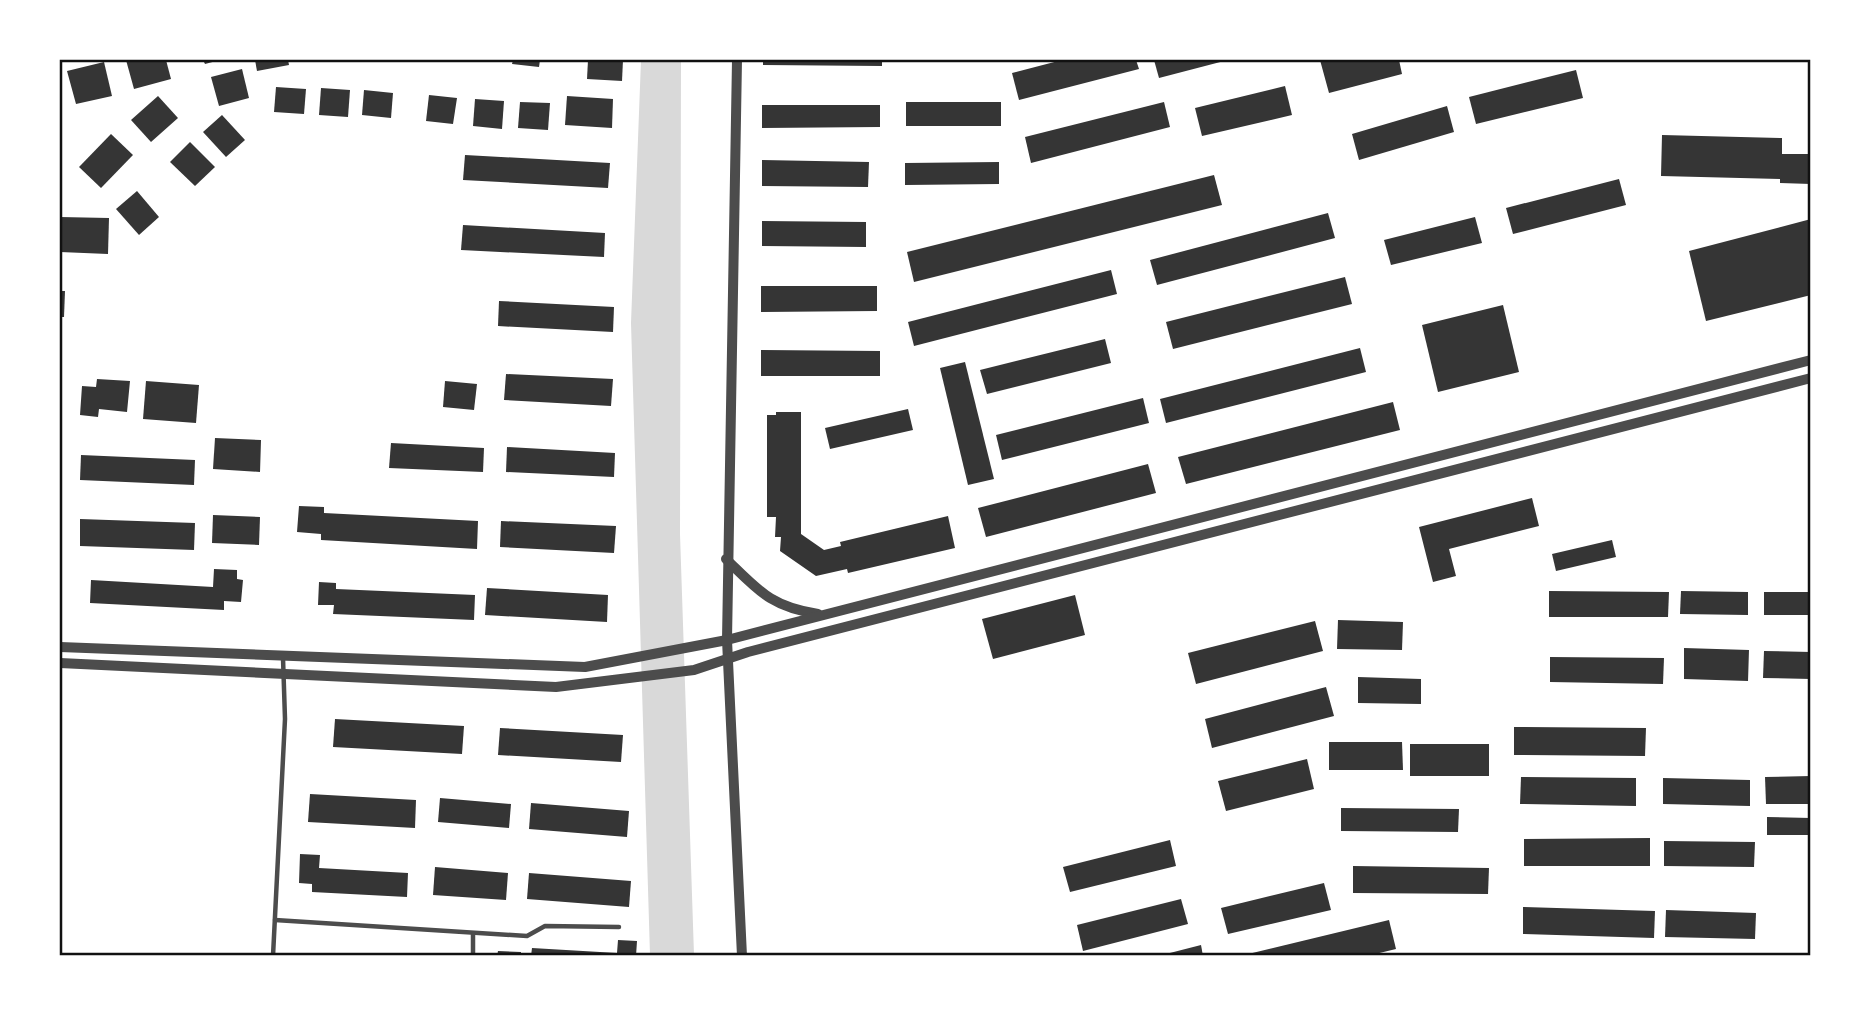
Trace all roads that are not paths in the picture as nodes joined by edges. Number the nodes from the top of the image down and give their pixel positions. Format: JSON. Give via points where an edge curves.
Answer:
{"nodes":[{"id":1,"x":737,"y":60,"type":"edge"},
{"id":2,"x":1811,"y":360,"type":"edge"},
{"id":3,"x":1811,"y":378,"type":"edge"},
{"id":4,"x":726,"y":559,"type":"junction"},
{"id":5,"x":824,"y":615,"type":"junction"},
{"id":6,"x":727,"y":640,"type":"junction"},
{"id":7,"x":60,"y":648,"type":"edge"},
{"id":8,"x":283,"y":657,"type":"junction"},
{"id":9,"x":727,"y":659,"type":"junction"},
{"id":10,"x":60,"y":663,"type":"edge"},
{"id":11,"x":283,"y":673,"type":"junction"},
{"id":12,"x":275,"y":920,"type":"junction"},
{"id":13,"x":619,"y":927,"type":"dead end"},
{"id":14,"x":473,"y":934,"type":"junction"},
{"id":15,"x":274,"y":956,"type":"edge"},
{"id":16,"x":473,"y":956,"type":"edge"},
{"id":17,"x":743,"y":956,"type":"edge"}],
"edges":[{"from":1,"to":4,"type":"street"},
{"from":2,"to":5,"type":"street"},
{"from":3,"to":9,"type":"street"},
{"from":4,"to":5,"type":"street","via":[[760,592],[788,610]]},
{"from":4,"to":6,"type":"street"},
{"from":5,"to":6,"type":"street"},
{"from":6,"to":8,"type":"street","via":[[585,667]]},
{"from":6,"to":9,"type":"street"},
{"from":7,"to":8,"type":"street"},
{"from":8,"to":11,"type":"lane"},
{"from":9,"to":11,"type":"street","via":[[694,670],[556,687]]},
{"from":9,"to":17,"type":"street"},
{"from":10,"to":11,"type":"street"},
{"from":11,"to":12,"type":"lane"},
{"from":12,"to":14,"type":"lane"},
{"from":12,"to":15,"type":"lane"},
{"from":13,"to":14,"type":"lane","via":[[545,926],[527,936]]},
{"from":14,"to":16,"type":"lane"}]}
